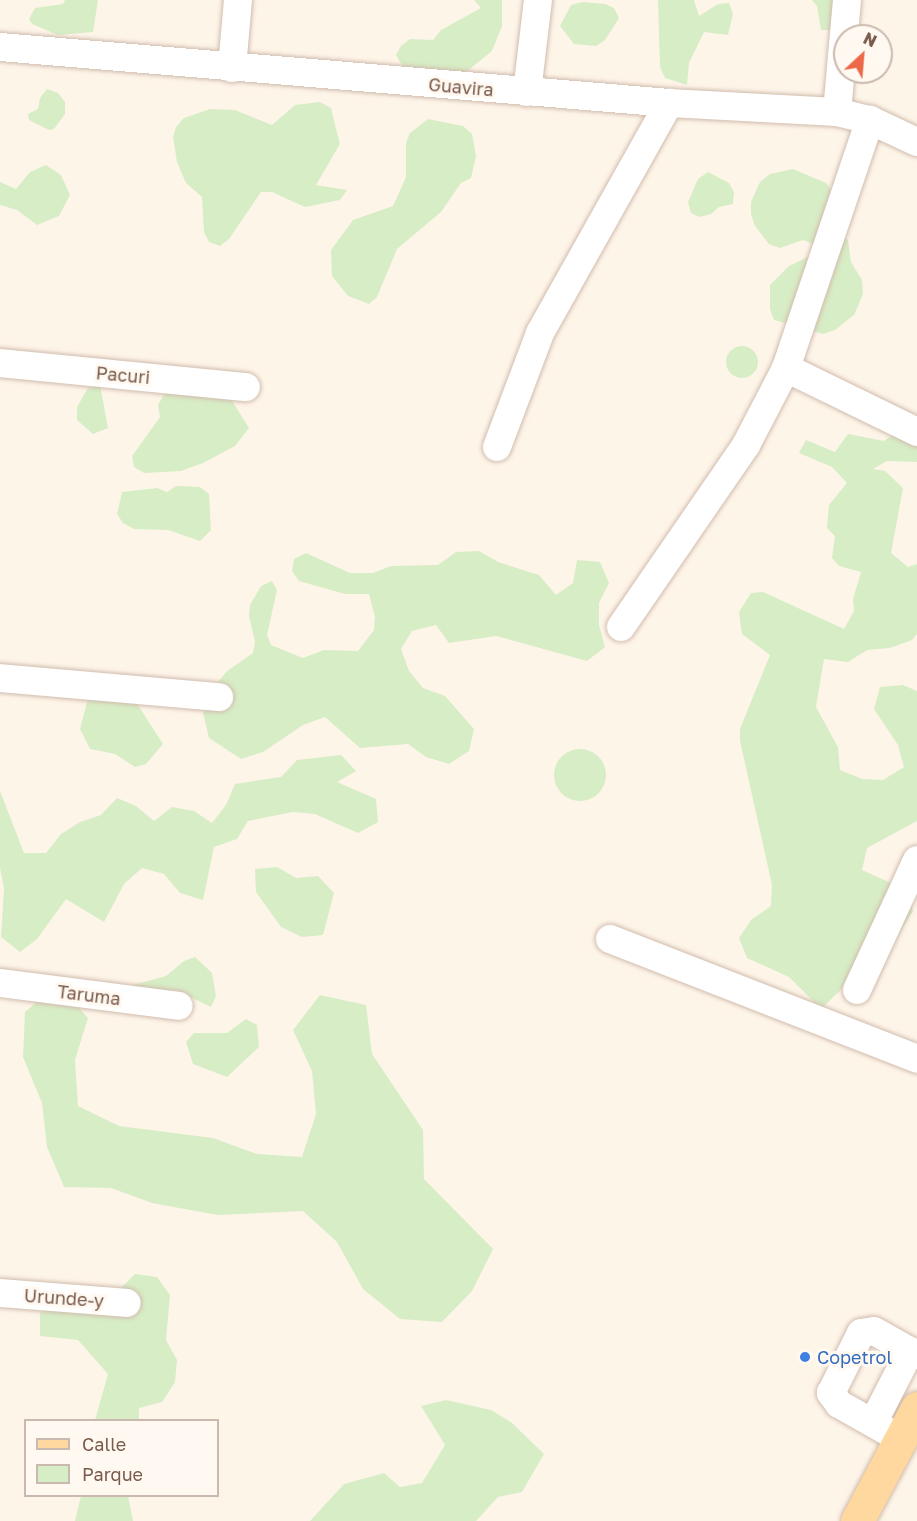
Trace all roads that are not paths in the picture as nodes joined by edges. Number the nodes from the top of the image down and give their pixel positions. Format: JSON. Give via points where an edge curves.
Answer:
{"nodes":[{"id":1,"x":238,"y":0,"type":"edge"},
{"id":2,"x":538,"y":0,"type":"edge"},
{"id":3,"x":847,"y":0,"type":"edge"},
{"id":4,"x":0,"y":47,"type":"edge"},
{"id":5,"x":232,"y":68,"type":"junction"},
{"id":6,"x":527,"y":92,"type":"junction"},
{"id":7,"x":669,"y":103,"type":"junction"},
{"id":8,"x":837,"y":112,"type":"junction"},
{"id":9,"x":870,"y":120,"type":"junction"},
{"id":10,"x":917,"y":142,"type":"edge"},
{"id":11,"x":0,"y":363,"type":"edge"},
{"id":12,"x":786,"y":368,"type":"junction"},
{"id":13,"x":246,"y":387,"type":"dead end"},
{"id":14,"x":917,"y":432,"type":"edge"},
{"id":15,"x":497,"y":447,"type":"dead end"},
{"id":16,"x":621,"y":627,"type":"dead end"},
{"id":17,"x":0,"y":678,"type":"edge"},
{"id":18,"x":219,"y":697,"type":"dead end"},
{"id":19,"x":917,"y":860,"type":"edge"},
{"id":20,"x":610,"y":939,"type":"dead end"},
{"id":21,"x":0,"y":983,"type":"edge"},
{"id":22,"x":857,"y":990,"type":"dead end"},
{"id":23,"x":179,"y":1006,"type":"dead end"},
{"id":24,"x":917,"y":1059,"type":"edge"},
{"id":25,"x":0,"y":1293,"type":"edge"},
{"id":26,"x":127,"y":1303,"type":"dead end"},
{"id":27,"x":914,"y":1353,"type":"edge"},
{"id":28,"x":917,"y":1408,"type":"edge"},
{"id":29,"x":887,"y":1431,"type":"junction"},
{"id":30,"x":857,"y":1521,"type":"edge"}],
"edges":[{"from":1,"to":5,"type":"street"},
{"from":2,"to":6,"type":"street"},
{"from":3,"to":8,"type":"street"},
{"from":4,"to":5,"type":"street","name":"Guavira"},
{"from":5,"to":6,"type":"street","name":"Guavira"},
{"from":6,"to":7,"type":"street","name":"Guavira"},
{"from":7,"to":8,"type":"street","name":"Guavira"},
{"from":7,"to":15,"type":"street","via":[[540,333]]},
{"from":8,"to":9,"type":"street","name":"Guavira"},
{"from":9,"to":10,"type":"street","name":"Guavira"},
{"from":9,"to":12,"type":"street"},
{"from":11,"to":13,"type":"street","name":"Pacuri"},
{"from":12,"to":14,"type":"street"},
{"from":12,"to":16,"type":"street","via":[[746,445]]},
{"from":17,"to":18,"type":"street"},
{"from":19,"to":22,"type":"street"},
{"from":20,"to":24,"type":"street"},
{"from":21,"to":23,"type":"street","name":"Taruma"},
{"from":25,"to":26,"type":"street","name":"Urunde-y"},
{"from":27,"to":29,"type":"street"},
{"from":27,"to":29,"type":"street","via":[[874,1331],[861,1333],[831,1393],[838,1404]]},
{"from":28,"to":29,"type":"main road"},
{"from":29,"to":30,"type":"main road"}]}
